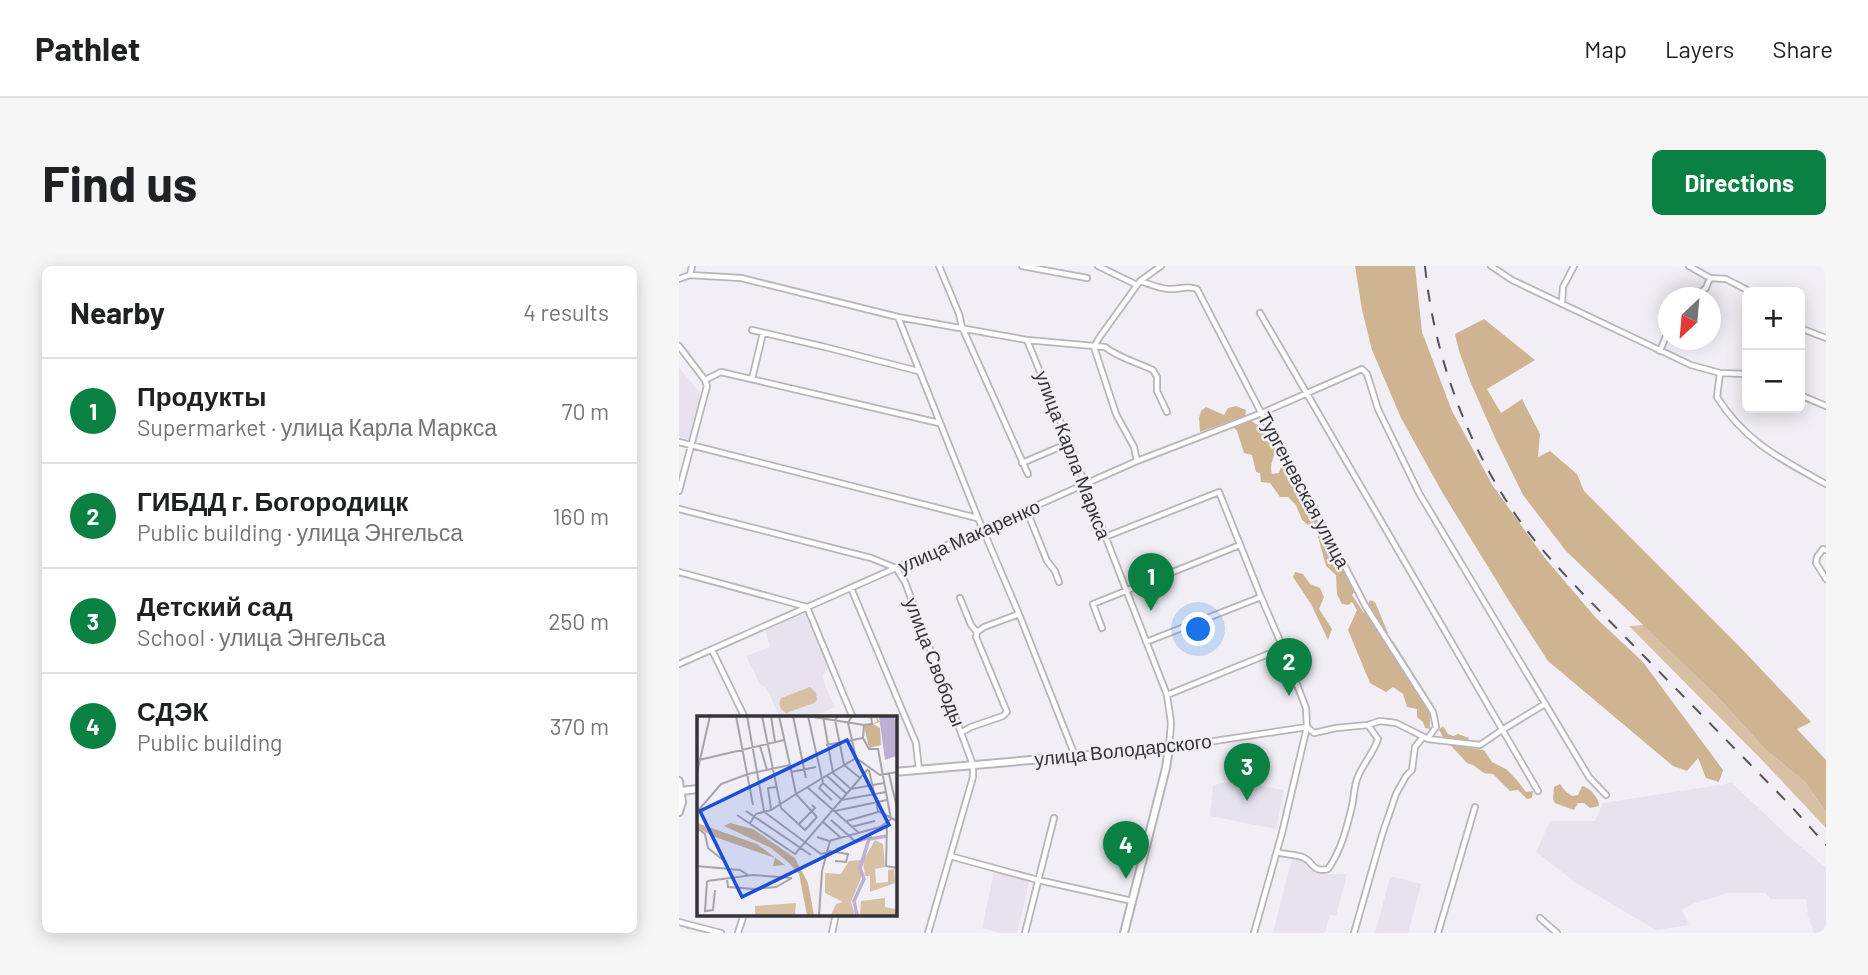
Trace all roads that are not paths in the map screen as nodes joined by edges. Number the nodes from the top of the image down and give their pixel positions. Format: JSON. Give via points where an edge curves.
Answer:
{"nodes":[{"id":1,"x":692,"y":266,"type":"edge"},
{"id":2,"x":939,"y":266,"type":"edge"},
{"id":3,"x":1022,"y":266,"type":"edge"},
{"id":4,"x":1098,"y":266,"type":"edge"},
{"id":5,"x":1161,"y":266,"type":"edge"},
{"id":6,"x":1491,"y":266,"type":"edge"},
{"id":7,"x":1574,"y":266,"type":"edge"},
{"id":8,"x":1689,"y":266,"type":"edge"},
{"id":9,"x":690,"y":275,"type":"junction"},
{"id":10,"x":1087,"y":278,"type":"dead end"},
{"id":11,"x":1710,"y":278,"type":"junction"},
{"id":12,"x":679,"y":279,"type":"edge"},
{"id":13,"x":1138,"y":283,"type":"junction"},
{"id":14,"x":1706,"y":287,"type":"edge"},
{"id":15,"x":1742,"y":287,"type":"edge"},
{"id":16,"x":1562,"y":305,"type":"junction"},
{"id":17,"x":1260,"y":313,"type":"dead end"},
{"id":18,"x":898,"y":317,"type":"junction"},
{"id":19,"x":962,"y":327,"type":"junction"},
{"id":20,"x":752,"y":330,"type":"dead end"},
{"id":21,"x":1805,"y":330,"type":"edge"},
{"id":22,"x":763,"y":333,"type":"junction"},
{"id":23,"x":1826,"y":338,"type":"edge"},
{"id":24,"x":1027,"y":340,"type":"junction"},
{"id":25,"x":679,"y":346,"type":"edge"},
{"id":26,"x":1094,"y":347,"type":"junction"},
{"id":27,"x":1660,"y":351,"type":"joint"},
{"id":28,"x":918,"y":371,"type":"junction"},
{"id":29,"x":1720,"y":373,"type":"junction"},
{"id":30,"x":1742,"y":374,"type":"edge"},
{"id":31,"x":752,"y":379,"type":"junction"},
{"id":32,"x":705,"y":380,"type":"junction"},
{"id":33,"x":1306,"y":393,"type":"junction"},
{"id":34,"x":1805,"y":397,"type":"edge"},
{"id":35,"x":1826,"y":406,"type":"edge"},
{"id":36,"x":1167,"y":412,"type":"dead end"},
{"id":37,"x":1262,"y":413,"type":"junction"},
{"id":38,"x":939,"y":423,"type":"junction"},
{"id":39,"x":679,"y":442,"type":"edge"},
{"id":40,"x":1069,"y":443,"type":"junction"},
{"id":41,"x":691,"y":445,"type":"junction"},
{"id":42,"x":1137,"y":461,"type":"junction"},
{"id":43,"x":1023,"y":463,"type":"junction"},
{"id":44,"x":1028,"y":474,"type":"dead end"},
{"id":45,"x":1826,"y":484,"type":"edge"},
{"id":46,"x":1085,"y":485,"type":"junction"},
{"id":47,"x":679,"y":491,"type":"edge"},
{"id":48,"x":679,"y":509,"type":"edge"},
{"id":49,"x":1027,"y":510,"type":"junction"},
{"id":50,"x":978,"y":518,"type":"junction"},
{"id":51,"x":983,"y":530,"type":"junction"},
{"id":52,"x":1105,"y":537,"type":"junction"},
{"id":53,"x":1240,"y":545,"type":"junction"},
{"id":54,"x":1826,"y":550,"type":"edge"},
{"id":55,"x":896,"y":568,"type":"junction"},
{"id":56,"x":679,"y":572,"type":"edge"},
{"id":57,"x":1826,"y":579,"type":"edge"},
{"id":58,"x":1059,"y":582,"type":"dead end"},
{"id":59,"x":851,"y":588,"type":"junction"},
{"id":60,"x":1126,"y":591,"type":"junction"},
{"id":61,"x":1261,"y":597,"type":"junction"},
{"id":62,"x":960,"y":598,"type":"dead end"},
{"id":63,"x":807,"y":607,"type":"junction"},
{"id":64,"x":1019,"y":614,"type":"junction"},
{"id":65,"x":1102,"y":628,"type":"dead end"},
{"id":66,"x":977,"y":632,"type":"junction"},
{"id":67,"x":1146,"y":642,"type":"junction"},
{"id":68,"x":1283,"y":648,"type":"junction"},
{"id":69,"x":712,"y":650,"type":"junction"},
{"id":70,"x":679,"y":664,"type":"edge"},
{"id":71,"x":1167,"y":695,"type":"junction"},
{"id":72,"x":1545,"y":704,"type":"junction"},
{"id":73,"x":744,"y":716,"type":"edge"},
{"id":74,"x":852,"y":716,"type":"edge"},
{"id":75,"x":1368,"y":725,"type":"junction"},
{"id":76,"x":1307,"y":727,"type":"junction"},
{"id":77,"x":1502,"y":730,"type":"junction"},
{"id":78,"x":962,"y":732,"type":"junction"},
{"id":79,"x":1425,"y":738,"type":"junction"},
{"id":80,"x":1169,"y":748,"type":"junction"},
{"id":81,"x":1075,"y":756,"type":"junction"},
{"id":82,"x":973,"y":765,"type":"junction"},
{"id":83,"x":919,"y":770,"type":"junction"},
{"id":84,"x":896,"y":772,"type":"edge"},
{"id":85,"x":679,"y":781,"type":"edge"},
{"id":86,"x":680,"y":791,"type":"edge"},
{"id":87,"x":1538,"y":791,"type":"dead end"},
{"id":88,"x":1606,"y":795,"type":"dead end"},
{"id":89,"x":1475,"y":807,"type":"dead end"},
{"id":90,"x":679,"y":812,"type":"edge"},
{"id":91,"x":1054,"y":818,"type":"dead end"},
{"id":92,"x":1277,"y":852,"type":"junction"},
{"id":93,"x":950,"y":856,"type":"junction"},
{"id":94,"x":1038,"y":880,"type":"junction"},
{"id":95,"x":1132,"y":901,"type":"junction"},
{"id":96,"x":743,"y":916,"type":"edge"},
{"id":97,"x":1540,"y":918,"type":"dead end"},
{"id":98,"x":679,"y":922,"type":"edge"},
{"id":99,"x":721,"y":933,"type":"edge"},
{"id":100,"x":739,"y":933,"type":"edge"},
{"id":101,"x":928,"y":933,"type":"edge"},
{"id":102,"x":1025,"y":933,"type":"edge"},
{"id":103,"x":1124,"y":933,"type":"edge"},
{"id":104,"x":1254,"y":933,"type":"edge"},
{"id":105,"x":1355,"y":933,"type":"edge"},
{"id":106,"x":1439,"y":933,"type":"edge"},
{"id":107,"x":1557,"y":933,"type":"edge"}],
"edges":[{"from":1,"to":9,"type":"street"},
{"from":2,"to":19,"type":"street"},
{"from":3,"to":10,"type":"street"},
{"from":4,"to":13,"type":"street"},
{"from":5,"to":13,"type":"street"},
{"from":6,"to":16,"type":"street"},
{"from":7,"to":16,"type":"street","via":[[1563,287]]},
{"from":8,"to":11,"type":"street"},
{"from":9,"to":12,"type":"street"},
{"from":9,"to":18,"type":"street","via":[[741,278]]},
{"from":11,"to":14,"type":"street"},
{"from":11,"to":15,"type":"street","via":[[1726,279]]},
{"from":13,"to":26,"type":"street"},
{"from":13,"to":37,"type":"street","name":"Тургеневская улица","via":[[1172,290],[1197,289]]},
{"from":16,"to":27,"type":"street"},
{"from":17,"to":33,"type":"street"},
{"from":18,"to":19,"type":"street"},
{"from":18,"to":28,"type":"street"},
{"from":19,"to":24,"type":"street"},
{"from":19,"to":43,"type":"street"},
{"from":20,"to":22,"type":"street"},
{"from":21,"to":23,"type":"street"},
{"from":22,"to":28,"type":"street"},
{"from":22,"to":31,"type":"street"},
{"from":24,"to":26,"type":"street"},
{"from":24,"to":40,"type":"street","name":"улица Карла Маркса"},
{"from":25,"to":32,"type":"street"},
{"from":26,"to":36,"type":"street","via":[[1105,347],[1153,370]]},
{"from":26,"to":42,"type":"street"},
{"from":27,"to":29,"type":"street"},
{"from":28,"to":38,"type":"street"},
{"from":29,"to":30,"type":"street"},
{"from":29,"to":45,"type":"street","via":[[1717,397],[1728,415],[1753,439]]},
{"from":31,"to":32,"type":"street","via":[[721,372]]},
{"from":31,"to":38,"type":"street"},
{"from":32,"to":41,"type":"street"},
{"from":33,"to":37,"type":"street","name":"улица Макаренко"},
{"from":33,"to":72,"type":"street","name":"улица Макаренко","via":[[1362,369],[1367,374],[1378,409],[1419,493]]},
{"from":33,"to":77,"type":"street"},
{"from":34,"to":35,"type":"street"},
{"from":37,"to":42,"type":"street","name":"улица Макаренко"},
{"from":37,"to":79,"type":"street","name":"Тургеневская улица","via":[[1366,607],[1433,712],[1436,727]]},
{"from":38,"to":50,"type":"street"},
{"from":39,"to":41,"type":"street"},
{"from":40,"to":43,"type":"street"},
{"from":40,"to":46,"type":"street","name":"улица Карла Маркса"},
{"from":41,"to":47,"type":"street"},
{"from":41,"to":50,"type":"street"},
{"from":42,"to":46,"type":"street","name":"улица Макаренко"},
{"from":43,"to":44,"type":"street"},
{"from":46,"to":49,"type":"street","name":"улица Макаренко"},
{"from":46,"to":52,"type":"street","name":"улица Карла Маркса"},
{"from":48,"to":55,"type":"street"},
{"from":49,"to":51,"type":"street","name":"улица Макаренко"},
{"from":49,"to":58,"type":"street"},
{"from":50,"to":51,"type":"street"},
{"from":51,"to":55,"type":"street","name":"улица Макаренко"},
{"from":51,"to":64,"type":"street"},
{"from":52,"to":53,"type":"street","via":[[1219,492]]},
{"from":52,"to":60,"type":"street","name":"улица Карла Маркса"},
{"from":53,"to":60,"type":"street"},
{"from":53,"to":61,"type":"street"},
{"from":54,"to":57,"type":"street","via":[[1816,564]]},
{"from":55,"to":59,"type":"street","name":"улица Макаренко"},
{"from":55,"to":78,"type":"street","name":"улица Свободы"},
{"from":56,"to":63,"type":"street"},
{"from":59,"to":63,"type":"street","name":"улица Макаренко"},
{"from":59,"to":83,"type":"street","via":[[916,743]]},
{"from":60,"to":65,"type":"street","via":[[1093,604]]},
{"from":60,"to":67,"type":"street","name":"улица Карла Маркса"},
{"from":61,"to":67,"type":"street"},
{"from":61,"to":68,"type":"street"},
{"from":62,"to":66,"type":"street"},
{"from":63,"to":69,"type":"street","name":"улица Макаренко"},
{"from":63,"to":74,"type":"street"},
{"from":64,"to":66,"type":"street"},
{"from":64,"to":81,"type":"street"},
{"from":66,"to":78,"type":"street","via":[[1007,712]]},
{"from":67,"to":71,"type":"street","name":"улица Карла Маркса"},
{"from":68,"to":71,"type":"street"},
{"from":68,"to":76,"type":"street","via":[[1306,708]]},
{"from":69,"to":70,"type":"street","name":"улица Макаренко"},
{"from":69,"to":73,"type":"street"},
{"from":71,"to":80,"type":"street","name":"улица Карла Маркса"},
{"from":72,"to":77,"type":"street","name":"улица Володарского"},
{"from":72,"to":88,"type":"street","via":[[1589,777]]},
{"from":75,"to":76,"type":"street","name":"улица Володарского","via":[[1314,733]]},
{"from":75,"to":79,"type":"street","name":"улица Володарского","via":[[1396,723]]},
{"from":75,"to":92,"type":"street","via":[[1378,739],[1358,776],[1341,844],[1328,869],[1319,870],[1305,858]]},
{"from":76,"to":80,"type":"street","name":"улица Володарского"},
{"from":76,"to":92,"type":"street"},
{"from":77,"to":79,"type":"street","name":"улица Володарского","via":[[1480,745]]},
{"from":77,"to":87,"type":"street"},
{"from":78,"to":82,"type":"street","name":"улица Свободы"},
{"from":79,"to":105,"type":"street","name":"Тургеневская улица","via":[[1415,747],[1414,766],[1396,794]]},
{"from":80,"to":81,"type":"main road","name":"улица Володарского"},
{"from":80,"to":95,"type":"main road","name":"улица Карла Маркса"},
{"from":81,"to":82,"type":"main road","name":"улица Володарского"},
{"from":82,"to":83,"type":"main road","name":"улица Володарского"},
{"from":82,"to":93,"type":"street","name":"улица Свободы"},
{"from":83,"to":84,"type":"main road","name":"улица Володарского"},
{"from":85,"to":86,"type":"main road"},
{"from":86,"to":90,"type":"main road"},
{"from":89,"to":106,"type":"street"},
{"from":91,"to":94,"type":"street"},
{"from":92,"to":104,"type":"street"},
{"from":93,"to":94,"type":"street"},
{"from":93,"to":101,"type":"street","name":"улица Свободы"},
{"from":94,"to":95,"type":"street"},
{"from":94,"to":102,"type":"street"},
{"from":95,"to":103,"type":"main road","name":"улица Карла Маркса"},
{"from":96,"to":100,"type":"street"},
{"from":97,"to":107,"type":"street"},
{"from":98,"to":99,"type":"street"}]}
